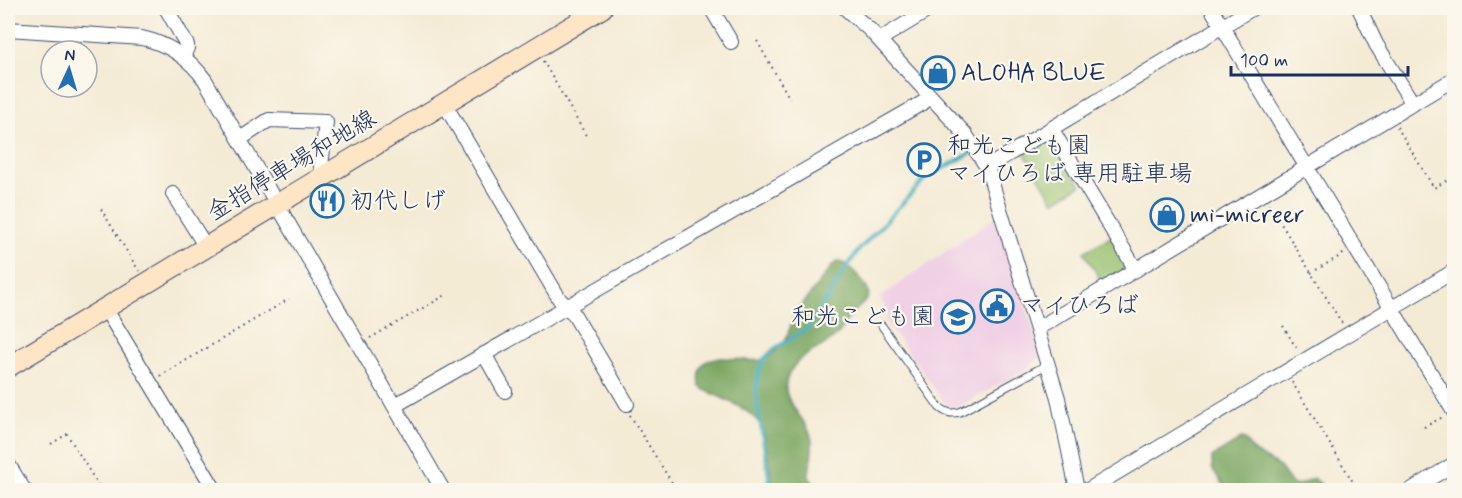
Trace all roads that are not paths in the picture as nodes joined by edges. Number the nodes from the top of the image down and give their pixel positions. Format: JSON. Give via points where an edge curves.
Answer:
{"nodes":[{"id":1,"x":166,"y":8,"type":"edge"},
{"id":2,"x":602,"y":8,"type":"edge"},
{"id":3,"x":711,"y":8,"type":"edge"},
{"id":4,"x":845,"y":8,"type":"edge"},
{"id":5,"x":932,"y":8,"type":"edge"},
{"id":6,"x":1210,"y":8,"type":"edge"},
{"id":7,"x":1253,"y":8,"type":"edge"},
{"id":8,"x":1359,"y":8,"type":"edge"},
{"id":9,"x":1222,"y":26,"type":"junction"},
{"id":10,"x":8,"y":30,"type":"edge"},
{"id":11,"x":880,"y":41,"type":"junction"},
{"id":12,"x":730,"y":42,"type":"dead end"},
{"id":13,"x":183,"y":56,"type":"junction"},
{"id":14,"x":1455,"y":79,"type":"edge"},
{"id":15,"x":930,"y":96,"type":"junction"},
{"id":16,"x":444,"y":103,"type":"junction"},
{"id":17,"x":1413,"y":104,"type":"junction"},
{"id":18,"x":1051,"y":128,"type":"junction"},
{"id":19,"x":240,"y":139,"type":"junction"},
{"id":20,"x":987,"y":167,"type":"junction"},
{"id":21,"x":1307,"y":167,"type":"junction"},
{"id":22,"x":326,"y":175,"type":"junction"},
{"id":23,"x":173,"y":194,"type":"dead end"},
{"id":24,"x":278,"y":204,"type":"junction"},
{"id":25,"x":206,"y":248,"type":"junction"},
{"id":26,"x":1136,"y":270,"type":"junction"},
{"id":27,"x":1455,"y":271,"type":"edge"},
{"id":28,"x":566,"y":307,"type":"junction"},
{"id":29,"x":105,"y":308,"type":"junction"},
{"id":30,"x":1392,"y":309,"type":"junction"},
{"id":31,"x":882,"y":326,"type":"dead end"},
{"id":32,"x":1036,"y":327,"type":"junction"},
{"id":33,"x":484,"y":354,"type":"junction"},
{"id":34,"x":1048,"y":366,"type":"junction"},
{"id":35,"x":8,"y":367,"type":"edge"},
{"id":36,"x":505,"y":391,"type":"dead end"},
{"id":37,"x":627,"y":404,"type":"road end"},
{"id":38,"x":394,"y":406,"type":"junction"},
{"id":39,"x":1454,"y":411,"type":"edge"},
{"id":40,"x":8,"y":464,"type":"edge"},
{"id":41,"x":1455,"y":464,"type":"edge"},
{"id":42,"x":438,"y":489,"type":"edge"},
{"id":43,"x":24,"y":490,"type":"edge"},
{"id":44,"x":215,"y":490,"type":"edge"},
{"id":45,"x":1077,"y":490,"type":"edge"},
{"id":46,"x":1088,"y":490,"type":"edge"},
{"id":47,"x":1411,"y":490,"type":"edge"}],
"edges":[{"from":1,"to":13,"type":"street","via":[[187,45]]},
{"from":2,"to":16,"type":"main road","name":"金指停車場和地線"},
{"from":3,"to":12,"type":"street"},
{"from":4,"to":11,"type":"street"},
{"from":5,"to":11,"type":"street"},
{"from":6,"to":9,"type":"street"},
{"from":7,"to":9,"type":"street"},
{"from":8,"to":17,"type":"street"},
{"from":9,"to":18,"type":"street"},
{"from":9,"to":21,"type":"street"},
{"from":10,"to":13,"type":"street","via":[[142,38],[164,44]]},
{"from":11,"to":15,"type":"street"},
{"from":13,"to":19,"type":"street","via":[[205,81]]},
{"from":14,"to":17,"type":"street"},
{"from":15,"to":20,"type":"street","via":[[967,137]]},
{"from":15,"to":28,"type":"street"},
{"from":16,"to":22,"type":"main road","name":"金指停車場和地線"},
{"from":16,"to":28,"type":"street"},
{"from":17,"to":21,"type":"street"},
{"from":18,"to":20,"type":"street"},
{"from":18,"to":26,"type":"street"},
{"from":19,"to":22,"type":"street","via":[[269,120],[326,122],[321,167]]},
{"from":19,"to":24,"type":"street"},
{"from":20,"to":32,"type":"street"},
{"from":21,"to":26,"type":"street"},
{"from":21,"to":30,"type":"street"},
{"from":22,"to":24,"type":"main road","name":"金指停車場和地線"},
{"from":23,"to":25,"type":"street"},
{"from":24,"to":25,"type":"main road","name":"金指停車場和地線"},
{"from":24,"to":38,"type":"street"},
{"from":25,"to":29,"type":"main road","name":"金指停車場和地線"},
{"from":26,"to":32,"type":"street"},
{"from":27,"to":30,"type":"street"},
{"from":28,"to":33,"type":"street"},
{"from":28,"to":37,"type":"street"},
{"from":29,"to":35,"type":"main road","name":"金指停車場和地線"},
{"from":29,"to":44,"type":"street"},
{"from":30,"to":39,"type":"street"},
{"from":30,"to":46,"type":"street"},
{"from":31,"to":34,"type":"lane","via":[[939,407],[953,414]]},
{"from":32,"to":34,"type":"street"},
{"from":33,"to":36,"type":"street"},
{"from":33,"to":38,"type":"street"},
{"from":34,"to":45,"type":"street"},
{"from":38,"to":42,"type":"street"},
{"from":40,"to":43,"type":"street"},
{"from":41,"to":47,"type":"street"}]}
